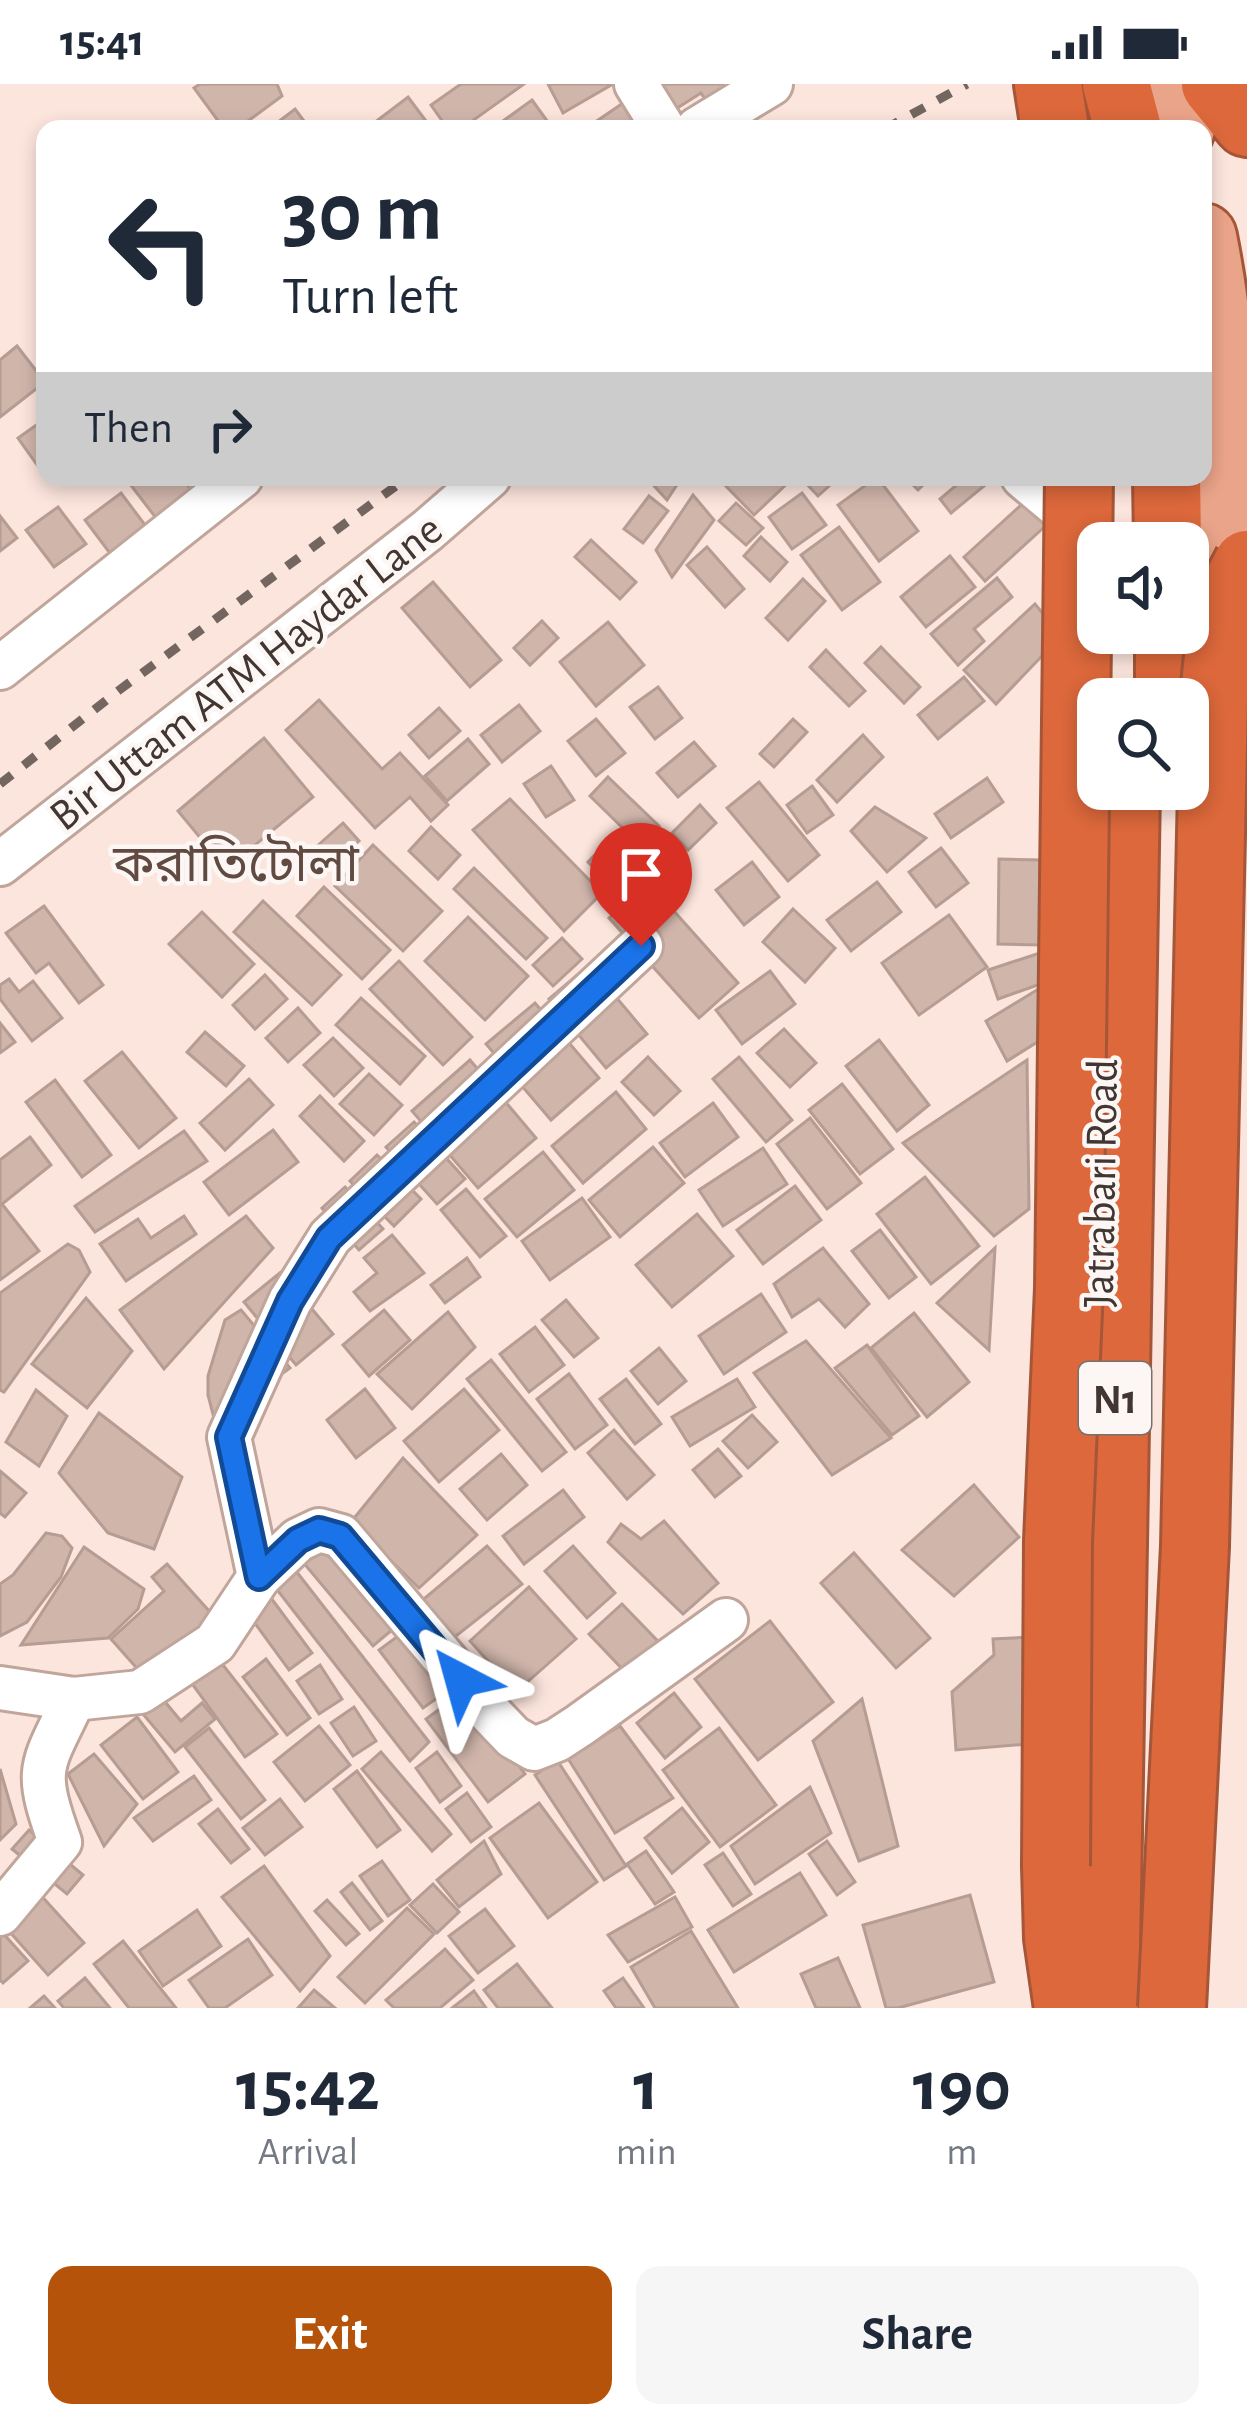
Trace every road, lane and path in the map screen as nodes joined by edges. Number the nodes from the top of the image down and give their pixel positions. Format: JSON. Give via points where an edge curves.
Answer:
{"nodes":[{"id":1,"x":636,"y":84,"type":"edge"},
{"id":2,"x":771,"y":84,"type":"edge"},
{"id":3,"x":1025,"y":84,"type":"edge"},
{"id":4,"x":1048,"y":84,"type":"edge"},
{"id":5,"x":1076,"y":84,"type":"edge"},
{"id":6,"x":1116,"y":84,"type":"edge"},
{"id":7,"x":1167,"y":84,"type":"edge"},
{"id":8,"x":1215,"y":84,"type":"edge"},
{"id":9,"x":658,"y":120,"type":"edge"},
{"id":10,"x":712,"y":120,"type":"edge"},
{"id":11,"x":1036,"y":120,"type":"edge"},
{"id":12,"x":1054,"y":120,"type":"edge"},
{"id":13,"x":1084,"y":120,"type":"edge"},
{"id":14,"x":1126,"y":120,"type":"edge"},
{"id":15,"x":1178,"y":120,"type":"edge"},
{"id":16,"x":1247,"y":123,"type":"edge"},
{"id":17,"x":1212,"y":280,"type":"edge"},
{"id":18,"x":230,"y":486,"type":"edge"},
{"id":19,"x":479,"y":486,"type":"edge"},
{"id":20,"x":1034,"y":486,"type":"edge"},
{"id":21,"x":1079,"y":486,"type":"edge"},
{"id":22,"x":1099,"y":486,"type":"edge"},
{"id":23,"x":1129,"y":486,"type":"edge"},
{"id":24,"x":1167,"y":486,"type":"edge"},
{"id":25,"x":1078,"y":522,"type":"edge"},
{"id":26,"x":1101,"y":522,"type":"edge"},
{"id":27,"x":1129,"y":522,"type":"edge"},
{"id":28,"x":1168,"y":522,"type":"edge"},
{"id":29,"x":1247,"y":565,"type":"edge"},
{"id":30,"x":1247,"y":652,"type":"edge"},
{"id":31,"x":0,"y":668,"type":"edge"},
{"id":32,"x":1247,"y":690,"type":"edge"},
{"id":33,"x":1103,"y":810,"type":"edge"},
{"id":34,"x":1126,"y":810,"type":"edge"},
{"id":35,"x":1168,"y":810,"type":"edge"},
{"id":36,"x":0,"y":864,"type":"edge"},
{"id":37,"x":641,"y":946,"type":"dead end"},
{"id":38,"x":1237,"y":1024,"type":"edge"},
{"id":39,"x":259,"y":1577,"type":"junction"},
{"id":40,"x":726,"y":1620,"type":"dead end"},
{"id":41,"x":0,"y":1688,"type":"edge"},
{"id":42,"x":74,"y":1699,"type":"junction"},
{"id":43,"x":0,"y":1915,"type":"edge"},
{"id":44,"x":1068,"y":2008,"type":"edge"},
{"id":45,"x":1082,"y":2008,"type":"edge"},
{"id":46,"x":1105,"y":2008,"type":"edge"},
{"id":47,"x":1151,"y":2008,"type":"edge"},
{"id":48,"x":1172,"y":2008,"type":"edge"},
{"id":49,"x":1191,"y":2008,"type":"edge"}],
"edges":[{"from":1,"to":9,"type":"street"},
{"from":2,"to":10,"type":"street"},
{"from":3,"to":11,"type":"main road"},
{"from":4,"to":12,"type":"highway"},
{"from":5,"to":13,"type":"highway"},
{"from":6,"to":14,"type":"highway"},
{"from":7,"to":15,"type":"main road"},
{"from":8,"to":16,"type":"highway"},
{"from":17,"to":38,"type":"main road","via":[[1227,432],[1223,761]]},
{"from":18,"to":31,"type":"street"},
{"from":19,"to":36,"type":"street","name":"Bir Uttam ATM Haydar Lane"},
{"from":20,"to":25,"type":"street"},
{"from":21,"to":44,"type":"highway","bridge":true,"via":[[1058,1540],[1056,1866]]},
{"from":22,"to":26,"type":"main road"},
{"from":23,"to":27,"type":"highway"},
{"from":24,"to":28,"type":"highway"},
{"from":29,"to":48,"type":"highway","bridge":true,"via":[[1229,602],[1214,701],[1195,1546]]},
{"from":30,"to":32,"type":"street"},
{"from":33,"to":45,"type":"main road","name":"Jatrabari Road"},
{"from":34,"to":46,"type":"highway","number":"N1"},
{"from":35,"to":47,"type":"highway","number":"N1"},
{"from":37,"to":39,"type":"street","via":[[329,1238],[290,1301],[229,1437]]},
{"from":38,"to":49,"type":"main road","via":[[1218,1238],[1211,1729]]},
{"from":39,"to":40,"type":"street","via":[[298,1540],[319,1530],[340,1536],[491,1714],[534,1749],[569,1733]]},
{"from":39,"to":42,"type":"street","via":[[215,1643],[140,1692]]},
{"from":41,"to":42,"type":"street"},
{"from":42,"to":43,"type":"street","via":[[41,1767],[60,1842]]}]}
